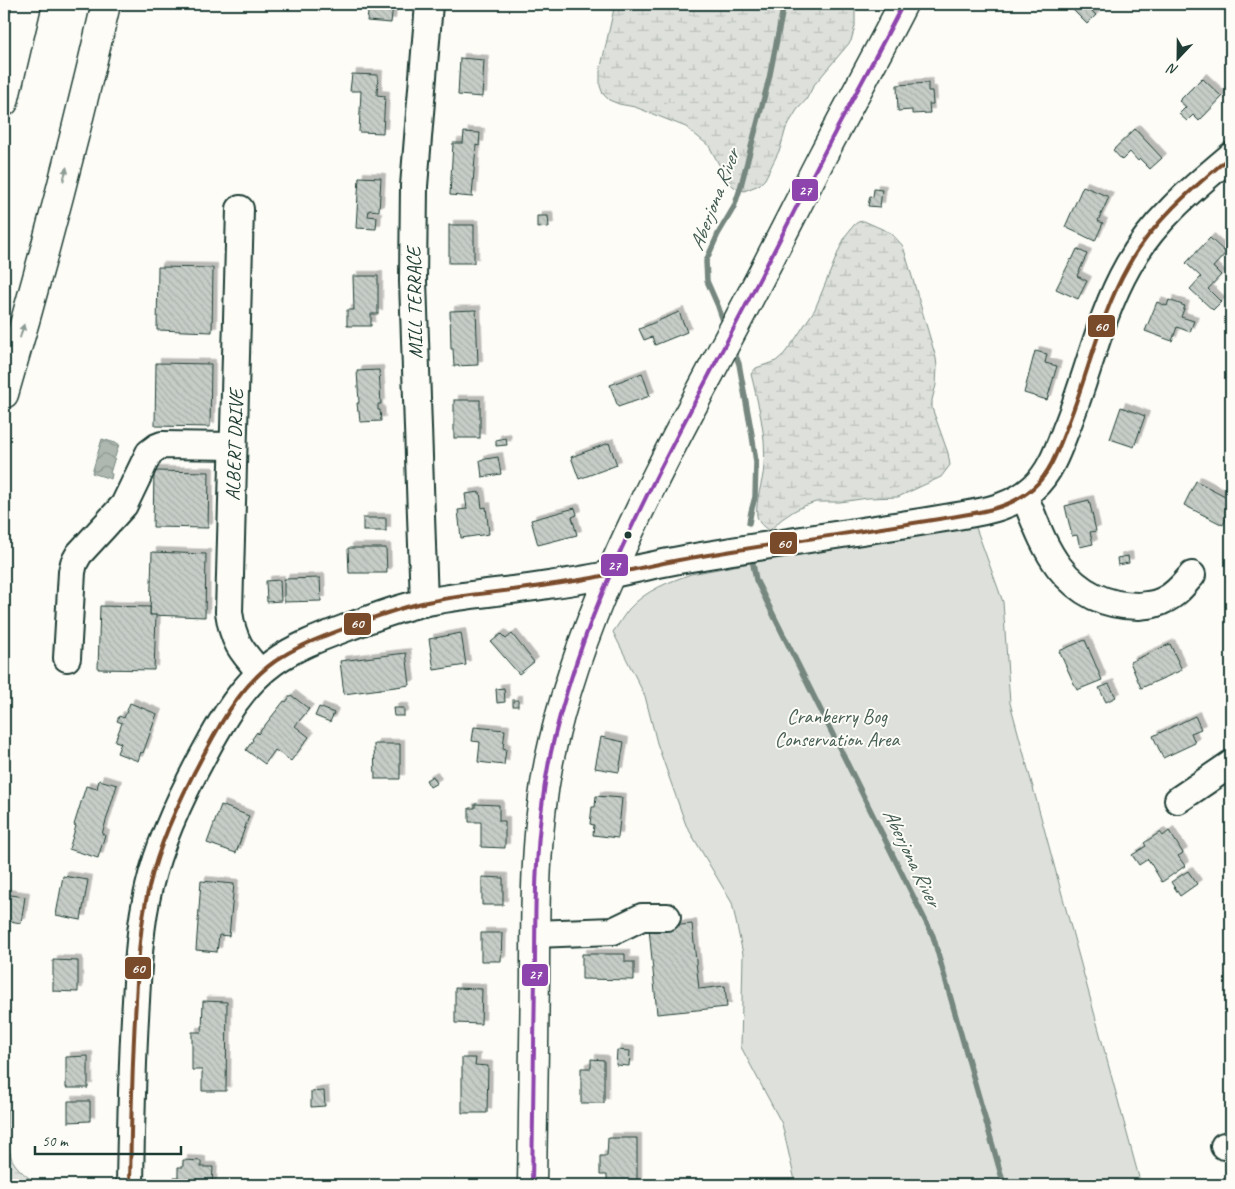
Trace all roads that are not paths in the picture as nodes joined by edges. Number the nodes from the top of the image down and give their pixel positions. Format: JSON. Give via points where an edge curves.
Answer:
{"nodes":[{"id":1,"x":27,"y":4,"type":"edge"},
{"id":2,"x":106,"y":4,"type":"edge"},
{"id":3,"x":429,"y":4,"type":"edge"},
{"id":4,"x":903,"y":4,"type":"edge"},
{"id":5,"x":4,"y":102,"type":"edge"},
{"id":6,"x":1231,"y":156,"type":"edge"},
{"id":7,"x":240,"y":209,"type":"dead end"},
{"id":8,"x":4,"y":394,"type":"edge"},
{"id":9,"x":234,"y":446,"type":"junction"},
{"id":10,"x":1024,"y":495,"type":"junction"},
{"id":11,"x":609,"y":575,"type":"junction"},
{"id":12,"x":1192,"y":575,"type":"dead end"},
{"id":13,"x":424,"y":603,"type":"junction"},
{"id":14,"x":67,"y":658,"type":"dead end"},
{"id":15,"x":260,"y":672,"type":"junction"},
{"id":16,"x":1231,"y":764,"type":"edge"},
{"id":17,"x":1178,"y":800,"type":"dead end"},
{"id":18,"x":667,"y":917,"type":"dead end"},
{"id":19,"x":535,"y":934,"type":"junction"},
{"id":20,"x":130,"y":1185,"type":"edge"},
{"id":21,"x":532,"y":1185,"type":"edge"}],
"edges":[{"from":1,"to":5,"type":"main road"},
{"from":8,"to":2,"type":"main road","one_way":true,"via":[[58,203]]},
{"from":3,"to":13,"type":"street","name":"MILL TERRACE","via":[[412,234]]},
{"from":4,"to":11,"type":"main road","via":[[646,496]]},
{"from":6,"to":10,"type":"street","via":[[1173,209],[1133,258],[1107,311],[1056,454],[1046,473]]},
{"from":7,"to":9,"type":"street","name":"ALBERT DRIVE"},
{"from":9,"to":14,"type":"street","via":[[162,445],[149,453],[121,509],[74,562]]},
{"from":9,"to":15,"type":"street","name":"ALBERT DRIVE","via":[[229,612],[235,640]]},
{"from":10,"to":11,"type":"street","via":[[1013,502],[963,516],[677,560]]},
{"from":10,"to":12,"type":"street","via":[[1053,558],[1078,586],[1102,600],[1119,605],[1156,604],[1170,597]]},
{"from":11,"to":13,"type":"street"},
{"from":11,"to":19,"type":"main road","via":[[572,675],[549,763],[539,832]]},
{"from":13,"to":15,"type":"street","via":[[325,635]]},
{"from":15,"to":20,"type":"street","via":[[239,696],[212,737],[174,814],[149,885],[141,932],[134,1024]]},
{"from":16,"to":17,"type":"street"},
{"from":18,"to":19,"type":"street","via":[[642,917],[612,931]]},
{"from":19,"to":21,"type":"main road"}]}
